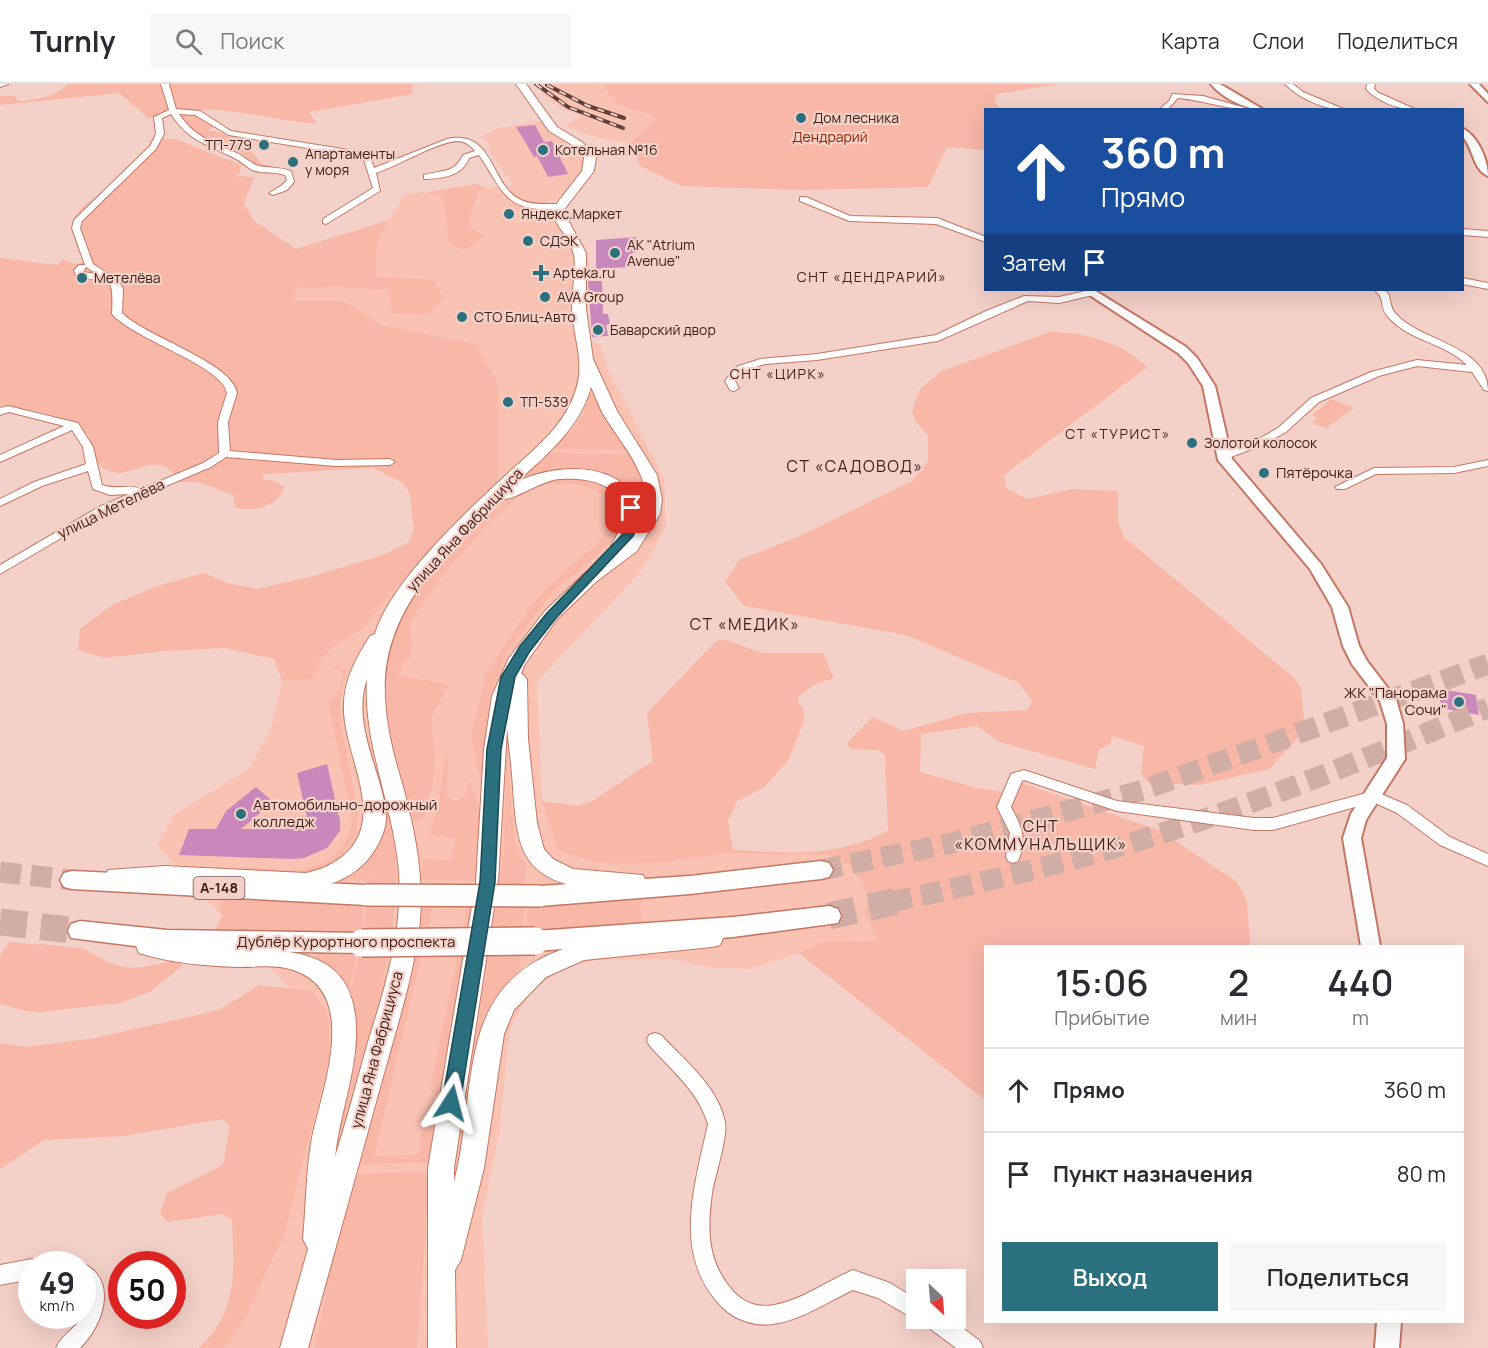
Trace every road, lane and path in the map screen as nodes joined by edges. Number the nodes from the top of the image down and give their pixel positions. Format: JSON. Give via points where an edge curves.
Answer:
{"nodes":[{"id":1,"x":165,"y":84,"type":"edge"},
{"id":2,"x":521,"y":84,"type":"edge"},
{"id":3,"x":1215,"y":84,"type":"edge"},
{"id":4,"x":1288,"y":84,"type":"edge"},
{"id":5,"x":1371,"y":84,"type":"edge"},
{"id":6,"x":1474,"y":84,"type":"edge"},
{"id":7,"x":1488,"y":99,"type":"edge"},
{"id":8,"x":1164,"y":108,"type":"edge"},
{"id":9,"x":1242,"y":108,"type":"edge"},
{"id":10,"x":1256,"y":108,"type":"edge"},
{"id":11,"x":1337,"y":108,"type":"edge"},
{"id":12,"x":1409,"y":108,"type":"edge"},
{"id":13,"x":173,"y":111,"type":"junction"},
{"id":14,"x":1464,"y":133,"type":"edge"},
{"id":15,"x":479,"y":152,"type":"junction"},
{"id":16,"x":373,"y":171,"type":"junction"},
{"id":17,"x":1488,"y":173,"type":"edge"},
{"id":18,"x":427,"y":177,"type":"dead end"},
{"id":19,"x":273,"y":193,"type":"dead end"},
{"id":20,"x":803,"y":199,"type":"dead end"},
{"id":21,"x":558,"y":207,"type":"junction"},
{"id":22,"x":326,"y":220,"type":"dead end"},
{"id":23,"x":1464,"y":232,"type":"edge"},
{"id":24,"x":1488,"y":234,"type":"edge"},
{"id":25,"x":984,"y":239,"type":"edge"},
{"id":26,"x":1464,"y":281,"type":"edge"},
{"id":27,"x":1488,"y":286,"type":"edge"},
{"id":28,"x":1088,"y":291,"type":"edge"},
{"id":29,"x":1382,"y":292,"type":"edge"},
{"id":30,"x":1025,"y":294,"type":"edge"},
{"id":31,"x":585,"y":357,"type":"junction"},
{"id":32,"x":1474,"y":369,"type":"junction"},
{"id":33,"x":734,"y":388,"type":"dead end"},
{"id":34,"x":1488,"y":388,"type":"edge"},
{"id":35,"x":0,"y":412,"type":"edge"},
{"id":36,"x":74,"y":425,"type":"junction"},
{"id":37,"x":224,"y":454,"type":"junction"},
{"id":38,"x":1224,"y":456,"type":"junction"},
{"id":39,"x":0,"y":459,"type":"edge"},
{"id":40,"x":390,"y":462,"type":"dead end"},
{"id":41,"x":1488,"y":463,"type":"edge"},
{"id":42,"x":91,"y":466,"type":"junction"},
{"id":43,"x":1341,"y":487,"type":"dead end"},
{"id":44,"x":147,"y":488,"type":"junction"},
{"id":45,"x":0,"y":503,"type":"edge"},
{"id":46,"x":475,"y":515,"type":"junction"},
{"id":47,"x":0,"y":570,"type":"edge"},
{"id":48,"x":591,"y":577,"type":"junction"},
{"id":49,"x":386,"y":628,"type":"junction"},
{"id":50,"x":536,"y":635,"type":"junction"},
{"id":51,"x":1374,"y":796,"type":"junction"},
{"id":52,"x":1013,"y":857,"type":"dead end"},
{"id":53,"x":1488,"y":860,"type":"edge"},
{"id":54,"x":820,"y":870,"type":"joint"},
{"id":55,"x":72,"y":880,"type":"joint"},
{"id":56,"x":829,"y":916,"type":"joint"},
{"id":57,"x":80,"y":931,"type":"joint"},
{"id":58,"x":1371,"y":945,"type":"edge"},
{"id":59,"x":655,"y":1040,"type":"dead end"},
{"id":60,"x":18,"y":1272,"type":"edge"},
{"id":61,"x":315,"y":1272,"type":"junction"},
{"id":62,"x":0,"y":1275,"type":"edge"},
{"id":63,"x":441,"y":1282,"type":"junction"},
{"id":64,"x":906,"y":1304,"type":"edge"},
{"id":65,"x":1389,"y":1323,"type":"edge"},
{"id":66,"x":84,"y":1329,"type":"edge"},
{"id":67,"x":947,"y":1329,"type":"edge"},
{"id":68,"x":66,"y":1348,"type":"edge"},
{"id":69,"x":294,"y":1348,"type":"edge"},
{"id":70,"x":442,"y":1348,"type":"edge"},
{"id":71,"x":973,"y":1348,"type":"edge"},
{"id":72,"x":1387,"y":1348,"type":"edge"}],
"edges":[{"from":1,"to":13,"type":"street"},
{"from":2,"to":21,"type":"main road","via":[[553,129],[578,144],[590,157],[588,171]]},
{"from":3,"to":10,"type":"street"},
{"from":4,"to":11,"type":"street","via":[[1305,97]]},
{"from":5,"to":12,"type":"street","via":[[1376,96]]},
{"from":6,"to":7,"type":"street"},
{"from":8,"to":9,"type":"street","via":[[1175,96]]},
{"from":13,"to":16,"type":"street","via":[[196,112],[229,133],[358,154],[367,159]]},
{"from":13,"to":19,"type":"street","via":[[185,129],[200,140],[242,156],[255,168],[288,173],[289,184]]},
{"from":13,"to":37,"type":"street","via":[[158,117],[159,134],[153,147],[78,220],[76,228],[86,266],[116,282],[117,314],[149,338],[189,356],[229,385],[232,394],[222,429]]},
{"from":14,"to":17,"type":"street","via":[[1473,141],[1480,165]]},
{"from":15,"to":16,"type":"street","via":[[469,140],[454,140]]},
{"from":15,"to":18,"type":"street","via":[[466,157],[457,172]]},
{"from":15,"to":21,"type":"street","via":[[515,200]]},
{"from":16,"to":22,"type":"street","via":[[378,186],[375,192]]},
{"from":20,"to":25,"type":"street","via":[[849,218],[937,221]]},
{"from":21,"to":31,"type":"main road","name":"улица Яна Фабрициуса","via":[[560,224],[580,249],[579,310]]},
{"from":23,"to":24,"type":"street"},
{"from":26,"to":27,"type":"street"},
{"from":28,"to":30,"type":"street","via":[[1059,300]]},
{"from":28,"to":38,"type":"street","via":[[1193,361],[1209,386]]},
{"from":29,"to":32,"type":"street","via":[[1385,309],[1392,317],[1466,358]]},
{"from":30,"to":33,"type":"street","via":[[938,338],[751,365],[734,374],[730,381]]},
{"from":31,"to":46,"type":"main road","name":"улица Яна Фабрициуса","number":"А-148","via":[[586,380],[569,421]]},
{"from":31,"to":48,"type":"main road","name":"улица Яна Фабрициуса","number":"А-148","via":[[609,411],[646,468],[654,499],[652,514],[631,547]]},
{"from":32,"to":34,"type":"street"},
{"from":32,"to":38,"type":"street","via":[[1418,363],[1375,374],[1315,400],[1282,430]]},
{"from":35,"to":36,"type":"street","via":[[8,409]]},
{"from":36,"to":39,"type":"street"},
{"from":36,"to":42,"type":"street","via":[[88,447]]},
{"from":37,"to":40,"type":"street","via":[[352,464]]},
{"from":37,"to":44,"type":"street","name":"улица Метелёва","via":[[207,465]]},
{"from":38,"to":51,"type":"street","via":[[1316,567],[1340,608],[1360,664],[1388,699],[1395,724],[1396,759]]},
{"from":41,"to":43,"type":"street","via":[[1454,471],[1374,471]]},
{"from":42,"to":44,"type":"street","via":[[98,487],[104,490]]},
{"from":42,"to":45,"type":"street","via":[[38,484]]},
{"from":44,"to":47,"type":"street","name":"улица Метелёва","via":[[103,509]]},
{"from":46,"to":48,"type":"main road","number":"А-148","via":[[519,486],[548,476],[577,474],[610,483],[628,499],[631,527]]},
{"from":46,"to":49,"type":"main road","name":"улица Яна Фабрициуса","number":"А-148","via":[[409,588]]},
{"from":48,"to":50,"type":"main road","name":"улица Яна Фабрициуса","number":"А-148"},
{"from":49,"to":55,"type":"main road","number":"А-148","via":[[361,662],[351,699],[376,828],[370,842],[349,863],[315,880],[300,882],[154,873]]},
{"from":49,"to":61,"type":"main road","name":"улица Яна Фабрициуса","number":"А-148","via":[[376,660],[376,705],[408,848],[410,912],[388,1016]]},
{"from":50,"to":54,"type":"main road","number":"А-148","via":[[518,675],[514,708],[530,841],[543,862],[569,878],[595,881],[684,880]]},
{"from":50,"to":63,"type":"main road","name":"улица Яна Фабрициуса","number":"А-148","via":[[508,677],[494,749],[487,882],[441,1168]]},
{"from":51,"to":52,"type":"street","via":[[1273,824],[1254,824],[1117,806],[1024,775],[1016,778],[1004,807],[1017,833]]},
{"from":51,"to":53,"type":"street","via":[[1402,808],[1444,841]]},
{"from":51,"to":58,"type":"street","via":[[1357,819],[1352,838]]},
{"from":54,"to":55,"type":"main road","number":"А-148","bridge":true,"via":[[540,896],[366,895]]},
{"from":56,"to":57,"type":"main road","name":"Дублёр Курортного проспекта","number":"А-148","bridge":true,"via":[[535,941],[167,940]]},
{"from":56,"to":63,"type":"main road","number":"А-148","via":[[719,937],[582,951],[545,967],[521,984],[504,1004],[492,1034],[471,1168]]},
{"from":57,"to":61,"type":"main road","number":"А-148","via":[[159,949],[298,961],[315,968],[328,980],[344,1015],[345,1041],[322,1161]]},
{"from":59,"to":64,"type":"street","via":[[709,1100],[714,1112],[717,1124],[699,1239],[706,1268],[723,1296],[745,1312],[757,1316],[776,1314],[800,1308],[852,1280],[883,1290]]},
{"from":60,"to":62,"type":"street"},
{"from":61,"to":69,"type":"main road","name":"улица Яна Фабрициуса","number":"А-148"},
{"from":63,"to":70,"type":"main road","name":"улица Яна Фабрициуса","number":"А-148"},
{"from":65,"to":72,"type":"street"},
{"from":66,"to":68,"type":"street"},
{"from":67,"to":71,"type":"street"}]}
